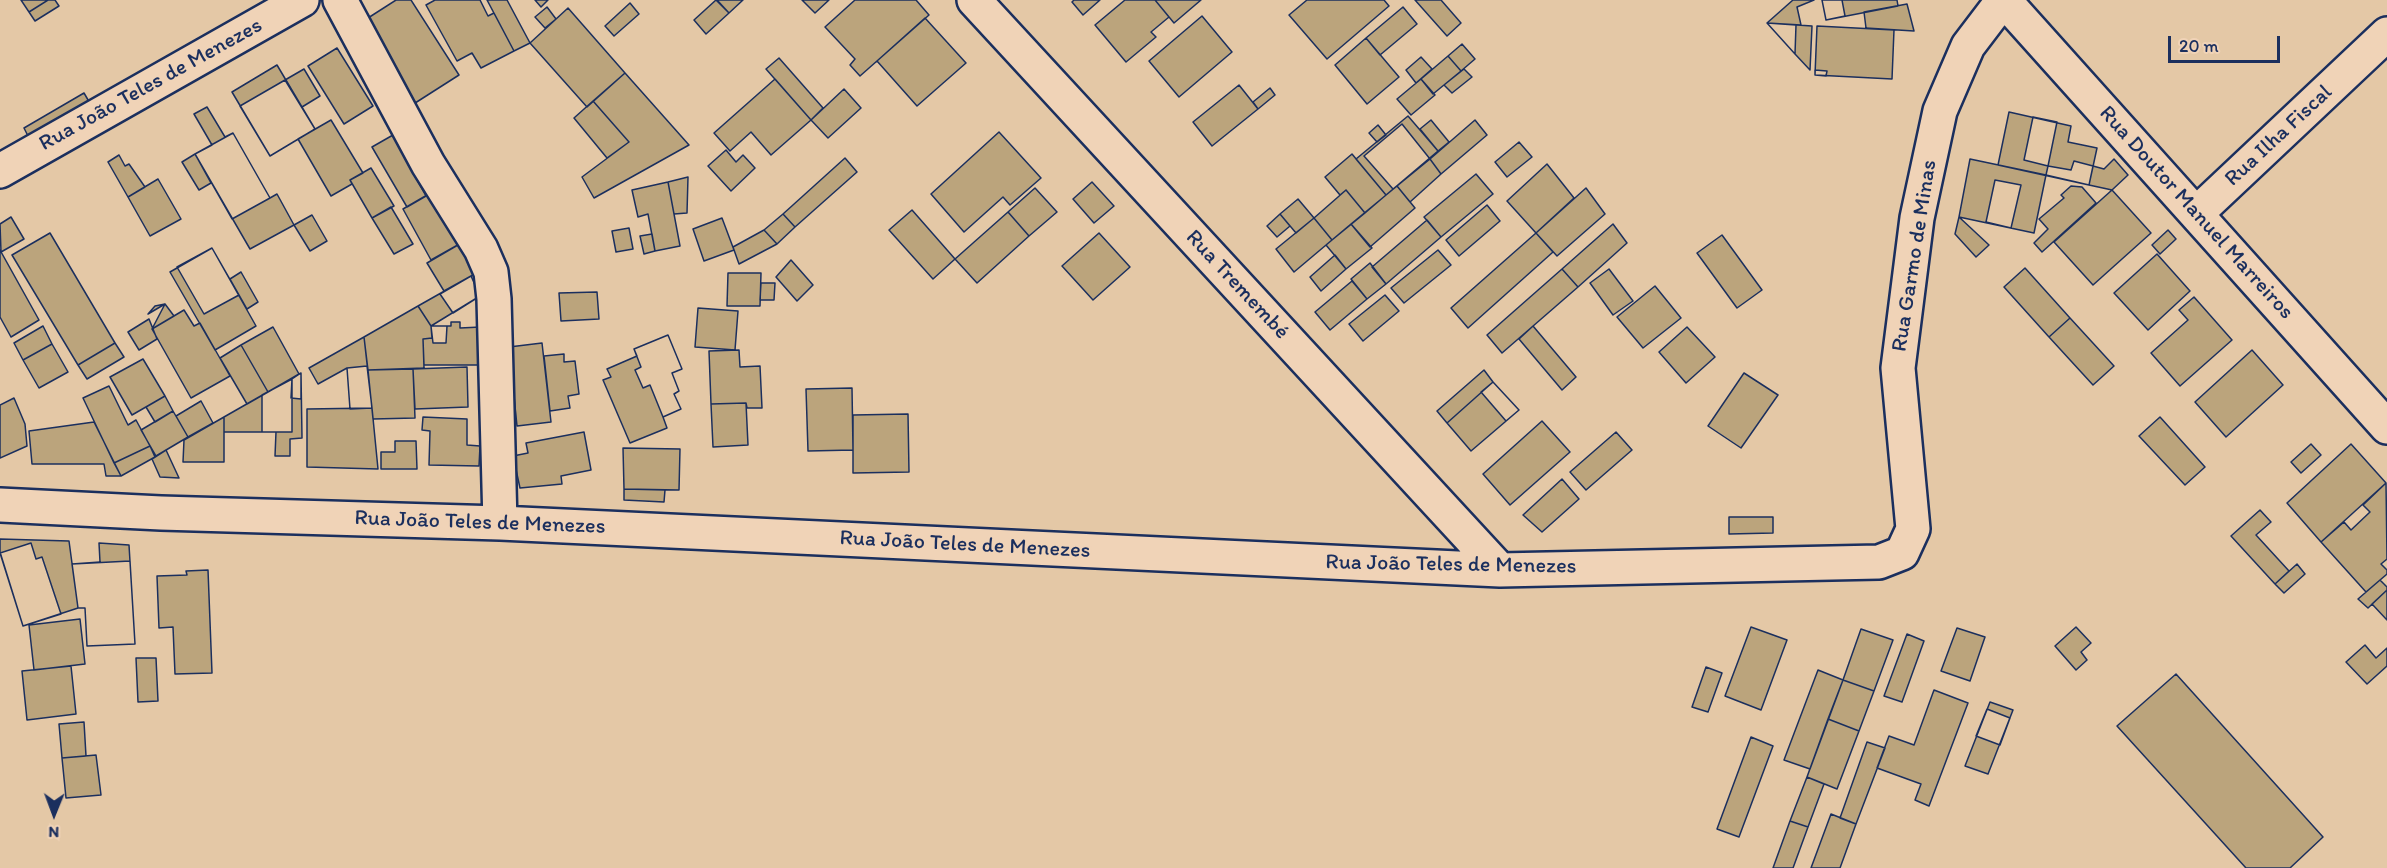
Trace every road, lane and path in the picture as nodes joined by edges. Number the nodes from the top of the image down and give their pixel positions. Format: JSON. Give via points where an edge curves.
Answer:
{"nodes":[{"id":1,"x":302,"y":0,"type":"edge"},
{"id":2,"x":340,"y":0,"type":"edge"},
{"id":3,"x":974,"y":0,"type":"edge"},
{"id":4,"x":2003,"y":0,"type":"edge"},
{"id":5,"x":2387,"y":34,"type":"edge"},
{"id":6,"x":0,"y":171,"type":"edge"},
{"id":7,"x":2197,"y":213,"type":"junction"},
{"id":8,"x":2387,"y":427,"type":"edge"},
{"id":9,"x":0,"y":505,"type":"edge"},
{"id":10,"x":500,"y":523,"type":"junction"},
{"id":11,"x":1913,"y":529,"type":"joint"},
{"id":12,"x":1500,"y":570,"type":"junction"}],
"edges":[{"from":1,"to":6,"type":"street","name":"Rua João Teles de Menezes"},
{"from":2,"to":10,"type":"street","via":[[491,272]]},
{"from":3,"to":12,"type":"street","name":"Rua Tremembé"},
{"from":4,"to":7,"type":"street","name":"Rua Doutor Manuel Marreiros"},
{"from":4,"to":11,"type":"street","name":"Rua Garmo de Minas","via":[[1968,46],[1940,111],[1917,218],[1898,368]]},
{"from":5,"to":7,"type":"street","name":"Rua Ilha Fiscal"},
{"from":7,"to":8,"type":"street","name":"Rua Doutor Manuel Marreiros"},
{"from":9,"to":10,"type":"street","name":"Rua João Teles de Menezes"},
{"from":10,"to":12,"type":"street","name":"Rua João Teles de Menezes"},
{"from":11,"to":12,"type":"street","name":"Rua João Teles de Menezes","via":[[1902,553],[1879,562]]}]}
